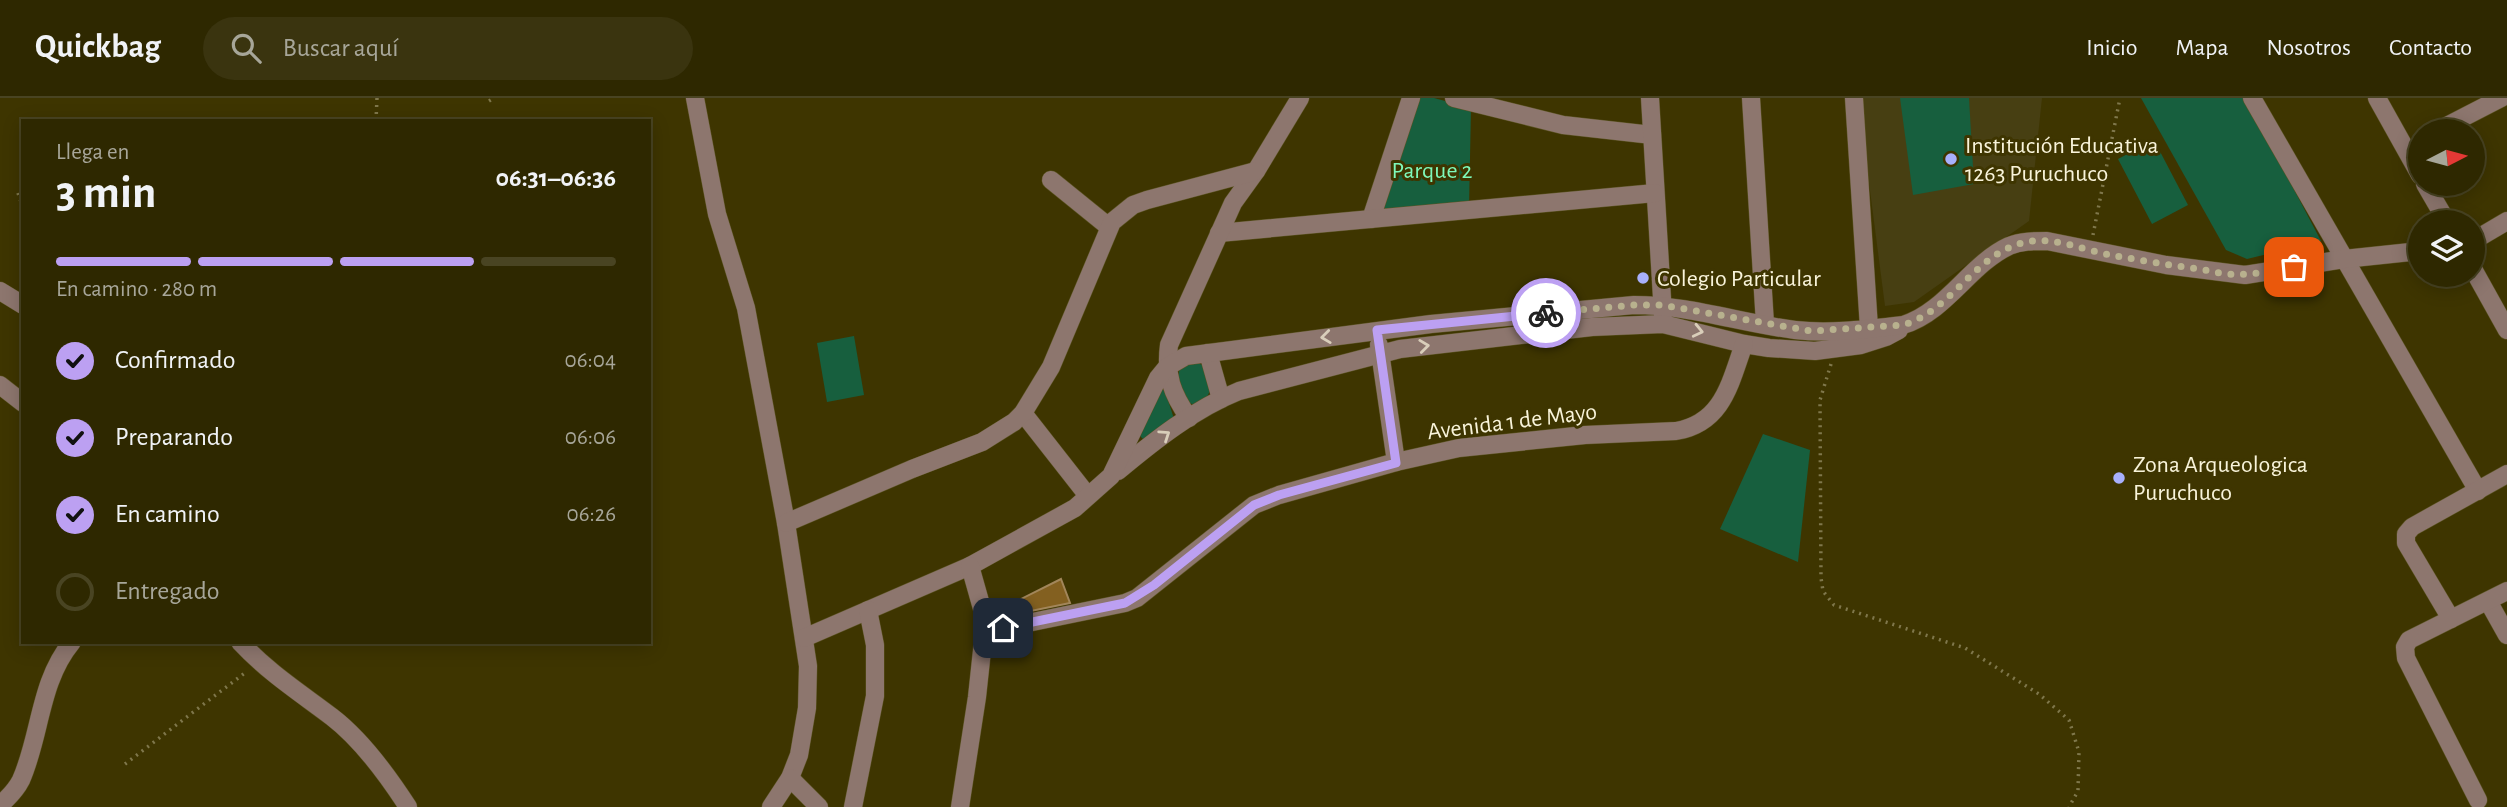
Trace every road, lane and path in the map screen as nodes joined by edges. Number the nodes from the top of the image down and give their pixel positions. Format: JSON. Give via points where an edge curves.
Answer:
{"nodes":[{"id":1,"x":377,"y":98,"type":"edge"},
{"id":2,"x":695,"y":98,"type":"edge"},
{"id":3,"x":1300,"y":98,"type":"edge"},
{"id":4,"x":1411,"y":98,"type":"edge"},
{"id":5,"x":1454,"y":98,"type":"edge"},
{"id":6,"x":1650,"y":98,"type":"edge"},
{"id":7,"x":1751,"y":98,"type":"edge"},
{"id":8,"x":1854,"y":98,"type":"edge"},
{"id":9,"x":2120,"y":98,"type":"edge"},
{"id":10,"x":2252,"y":98,"type":"edge"},
{"id":11,"x":2377,"y":98,"type":"edge"},
{"id":12,"x":2501,"y":98,"type":"edge"},
{"id":13,"x":376,"y":119,"type":"edge"},
{"id":14,"x":2460,"y":119,"type":"edge"},
{"id":15,"x":1652,"y":135,"type":"junction"},
{"id":16,"x":2408,"y":139,"type":"edge"},
{"id":17,"x":1256,"y":171,"type":"junction"},
{"id":18,"x":1051,"y":180,"type":"dead end"},
{"id":19,"x":1655,"y":193,"type":"junction"},
{"id":20,"x":18,"y":194,"type":"dead end"},
{"id":21,"x":21,"y":202,"type":"edge"},
{"id":22,"x":1371,"y":219,"type":"junction"},
{"id":23,"x":2507,"y":221,"type":"edge"},
{"id":24,"x":1109,"y":227,"type":"junction"},
{"id":25,"x":1219,"y":233,"type":"junction"},
{"id":26,"x":2485,"y":234,"type":"edge"},
{"id":27,"x":2090,"y":251,"type":"junction"},
{"id":28,"x":2408,"y":252,"type":"edge"},
{"id":29,"x":2344,"y":259,"type":"junction"},
{"id":30,"x":2483,"y":287,"type":"edge"},
{"id":31,"x":0,"y":291,"type":"edge"},
{"id":32,"x":21,"y":304,"type":"edge"},
{"id":33,"x":1662,"y":305,"type":"junction"},
{"id":34,"x":1911,"y":323,"type":"junction"},
{"id":35,"x":1663,"y":324,"type":"junction"},
{"id":36,"x":1765,"y":324,"type":"junction"},
{"id":37,"x":1869,"y":328,"type":"junction"},
{"id":38,"x":1377,"y":330,"type":"junction"},
{"id":39,"x":2507,"y":330,"type":"edge"},
{"id":40,"x":1744,"y":344,"type":"junction"},
{"id":41,"x":1835,"y":349,"type":"junction"},
{"id":42,"x":1208,"y":353,"type":"junction"},
{"id":43,"x":1380,"y":354,"type":"junction"},
{"id":44,"x":1167,"y":367,"type":"junction"},
{"id":45,"x":0,"y":385,"type":"edge"},
{"id":46,"x":1221,"y":398,"type":"junction"},
{"id":47,"x":21,"y":401,"type":"edge"},
{"id":48,"x":1023,"y":413,"type":"junction"},
{"id":49,"x":1189,"y":418,"type":"junction"},
{"id":50,"x":1396,"y":463,"type":"junction"},
{"id":51,"x":2507,"y":474,"type":"edge"},
{"id":52,"x":1111,"y":477,"type":"junction"},
{"id":53,"x":2478,"y":491,"type":"junction"},
{"id":54,"x":1088,"y":496,"type":"junction"},
{"id":55,"x":786,"y":523,"type":"junction"},
{"id":56,"x":970,"y":566,"type":"junction"},
{"id":57,"x":2507,"y":591,"type":"edge"},
{"id":58,"x":2488,"y":601,"type":"junction"},
{"id":59,"x":868,"y":610,"type":"junction"},
{"id":60,"x":2451,"y":619,"type":"junction"},
{"id":61,"x":984,"y":632,"type":"junction"},
{"id":62,"x":2507,"y":635,"type":"edge"},
{"id":63,"x":804,"y":638,"type":"junction"},
{"id":64,"x":70,"y":644,"type":"edge"},
{"id":65,"x":242,"y":644,"type":"edge"},
{"id":66,"x":259,"y":662,"type":"junction"},
{"id":67,"x":125,"y":764,"type":"dead end"},
{"id":68,"x":790,"y":778,"type":"junction"},
{"id":69,"x":2478,"y":800,"type":"dead end"},
{"id":70,"x":0,"y":806,"type":"edge"},
{"id":71,"x":408,"y":807,"type":"edge"},
{"id":72,"x":771,"y":807,"type":"edge"},
{"id":73,"x":819,"y":807,"type":"edge"},
{"id":74,"x":853,"y":807,"type":"edge"},
{"id":75,"x":960,"y":807,"type":"edge"},
{"id":76,"x":2069,"y":807,"type":"edge"}],
"edges":[{"from":1,"to":13,"type":"path"},
{"from":2,"to":55,"type":"street","via":[[717,214],[746,308]]},
{"from":3,"to":17,"type":"street"},
{"from":4,"to":22,"type":"street"},
{"from":5,"to":15,"type":"street","via":[[1563,125]]},
{"from":6,"to":15,"type":"street"},
{"from":7,"to":36,"type":"street"},
{"from":8,"to":37,"type":"street"},
{"from":9,"to":27,"type":"path"},
{"from":10,"to":29,"type":"street"},
{"from":11,"to":16,"type":"street"},
{"from":12,"to":14,"type":"street"},
{"from":15,"to":19,"type":"street"},
{"from":17,"to":24,"type":"street","via":[[1147,200],[1121,213]]},
{"from":17,"to":25,"type":"street"},
{"from":18,"to":24,"type":"street"},
{"from":19,"to":22,"type":"street"},
{"from":19,"to":33,"type":"street"},
{"from":20,"to":21,"type":"path"},
{"from":22,"to":25,"type":"street"},
{"from":23,"to":26,"type":"street"},
{"from":24,"to":48,"type":"street","via":[[1051,367]]},
{"from":25,"to":44,"type":"street","via":[[1169,345]]},
{"from":27,"to":29,"type":"street","via":[[2245,275]]},
{"from":27,"to":34,"type":"street","via":[[2047,241],[2009,246]]},
{"from":28,"to":29,"type":"street"},
{"from":29,"to":53,"type":"street"},
{"from":30,"to":39,"type":"street"},
{"from":31,"to":32,"type":"street"},
{"from":33,"to":35,"type":"street"},
{"from":33,"to":36,"type":"street"},
{"from":33,"to":38,"type":"street"},
{"from":34,"to":37,"type":"street"},
{"from":34,"to":41,"type":"street","via":[[1886,337]]},
{"from":35,"to":40,"type":"street","one_way":true},
{"from":43,"to":35,"type":"street","one_way":true,"via":[[1592,327]]},
{"from":36,"to":37,"type":"street","via":[[1811,331]]},
{"from":38,"to":42,"type":"street","one_way":true},
{"from":38,"to":43,"type":"street"},
{"from":40,"to":41,"type":"street"},
{"from":40,"to":50,"type":"street","name":"Avenida 1 de Mayo","via":[[1714,412],[1691,429],[1495,443]]},
{"from":41,"to":76,"type":"path","via":[[1820,400],[1823,590],[1833,605],[1965,648],[2039,694],[2069,720],[2079,752],[2078,791]]},
{"from":42,"to":44,"type":"street","via":[[1186,356]]},
{"from":42,"to":46,"type":"street"},
{"from":43,"to":46,"type":"street"},
{"from":43,"to":50,"type":"street"},
{"from":44,"to":49,"type":"street"},
{"from":44,"to":52,"type":"street"},
{"from":45,"to":47,"type":"street"},
{"from":46,"to":49,"type":"street"},
{"from":48,"to":54,"type":"street"},
{"from":48,"to":55,"type":"street","via":[[982,442]]},
{"from":52,"to":49,"type":"street","one_way":true},
{"from":50,"to":61,"type":"street","name":"Avenida 1 de Mayo","via":[[1254,505],[1125,603]]},
{"from":51,"to":53,"type":"street"},
{"from":52,"to":54,"type":"street"},
{"from":53,"to":60,"type":"street","via":[[2406,534],[2406,543]]},
{"from":54,"to":56,"type":"street","via":[[1055,521]]},
{"from":55,"to":63,"type":"street"},
{"from":56,"to":59,"type":"street"},
{"from":56,"to":61,"type":"street"},
{"from":57,"to":58,"type":"street"},
{"from":58,"to":60,"type":"street"},
{"from":58,"to":62,"type":"street"},
{"from":59,"to":63,"type":"street"},
{"from":59,"to":74,"type":"street","via":[[875,645],[875,696]]},
{"from":60,"to":69,"type":"street","via":[[2404,647]]},
{"from":61,"to":75,"type":"street"},
{"from":63,"to":68,"type":"street","via":[[807,708]]},
{"from":64,"to":70,"type":"street","via":[[49,684],[20,782]]},
{"from":65,"to":66,"type":"street"},
{"from":66,"to":67,"type":"path"},
{"from":66,"to":71,"type":"street","via":[[334,718]]},
{"from":68,"to":72,"type":"street"},
{"from":68,"to":73,"type":"street"}]}
